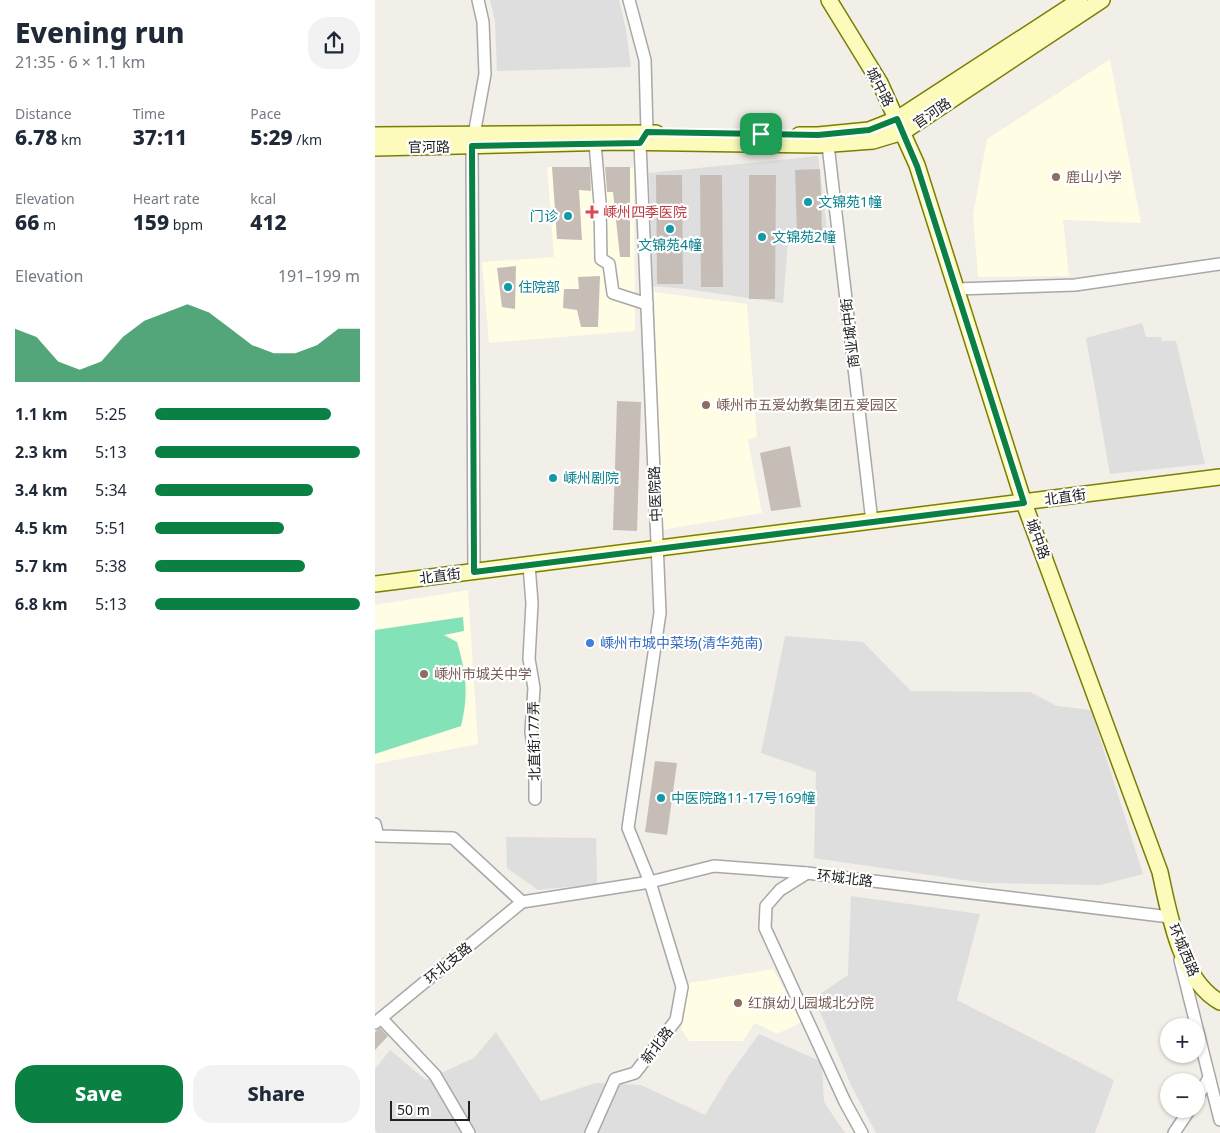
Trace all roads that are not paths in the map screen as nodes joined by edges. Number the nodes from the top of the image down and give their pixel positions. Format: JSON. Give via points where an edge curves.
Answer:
{"nodes":[{"id":1,"x":478,"y":0,"type":"edge"},
{"id":2,"x":629,"y":0,"type":"edge"},
{"id":3,"x":829,"y":0,"type":"edge"},
{"id":4,"x":1080,"y":0,"type":"edge"},
{"id":5,"x":1102,"y":0,"type":"edge"},
{"id":6,"x":900,"y":126,"type":"junction"},
{"id":7,"x":375,"y":135,"type":"edge"},
{"id":8,"x":644,"y":138,"type":"junction"},
{"id":9,"x":472,"y":140,"type":"junction"},
{"id":10,"x":595,"y":143,"type":"junction"},
{"id":11,"x":827,"y":145,"type":"junction"},
{"id":12,"x":375,"y":148,"type":"edge"},
{"id":13,"x":1220,"y":264,"type":"edge"},
{"id":14,"x":956,"y":288,"type":"junction"},
{"id":15,"x":647,"y":304,"type":"junction"},
{"id":16,"x":1220,"y":477,"type":"edge"},
{"id":17,"x":1024,"y":503,"type":"junction"},
{"id":18,"x":872,"y":522,"type":"junction"},
{"id":19,"x":657,"y":549,"type":"junction"},
{"id":20,"x":529,"y":565,"type":"junction"},
{"id":21,"x":474,"y":572,"type":"junction"},
{"id":22,"x":375,"y":584,"type":"edge"},
{"id":23,"x":535,"y":799,"type":"dead end"},
{"id":24,"x":375,"y":824,"type":"edge"},
{"id":25,"x":807,"y":874,"type":"junction"},
{"id":26,"x":649,"y":882,"type":"junction"},
{"id":27,"x":522,"y":902,"type":"junction"},
{"id":28,"x":1169,"y":917,"type":"junction"},
{"id":29,"x":1220,"y":1002,"type":"edge"},
{"id":30,"x":378,"y":1020,"type":"edge"},
{"id":31,"x":1209,"y":1078,"type":"junction"},
{"id":32,"x":1205,"y":1084,"type":"edge"},
{"id":33,"x":1184,"y":1118,"type":"edge"},
{"id":34,"x":1220,"y":1120,"type":"edge"},
{"id":35,"x":469,"y":1133,"type":"edge"},
{"id":36,"x":591,"y":1133,"type":"edge"},
{"id":37,"x":862,"y":1133,"type":"edge"},
{"id":38,"x":1174,"y":1133,"type":"edge"}],
"edges":[{"from":1,"to":9,"type":"street","via":[[483,22],[485,74]]},
{"from":2,"to":8,"type":"street","name":"中医院路","via":[[645,60]]},
{"from":3,"to":6,"type":"main road","name":"城中路","via":[[880,83]]},
{"from":4,"to":6,"type":"main road","name":"官河路"},
{"from":5,"to":6,"type":"main road","name":"官河路"},
{"from":6,"to":8,"type":"main road","name":"官河路","via":[[818,135]]},
{"from":6,"to":11,"type":"main road","name":"官河路","via":[[873,142]]},
{"from":6,"to":14,"type":"main road","name":"城中路","via":[[917,166]]},
{"from":7,"to":9,"type":"main road","name":"官河路"},
{"from":8,"to":9,"type":"main road","name":"官河路"},
{"from":8,"to":10,"type":"main road","name":"官河路"},
{"from":8,"to":11,"type":"main road","name":"官河路"},
{"from":8,"to":15,"type":"street","name":"中医院路"},
{"from":9,"to":10,"type":"main road","name":"官河路"},
{"from":9,"to":12,"type":"main road","name":"官河路"},
{"from":9,"to":21,"type":"street"},
{"from":10,"to":15,"type":"street","via":[[601,259],[609,264],[613,293]]},
{"from":11,"to":18,"type":"street","name":"商业城中街"},
{"from":13,"to":14,"type":"street","via":[[1075,285]]},
{"from":14,"to":17,"type":"main road","name":"城中路"},
{"from":15,"to":19,"type":"street","name":"中医院路"},
{"from":16,"to":17,"type":"main road","name":"北直街"},
{"from":17,"to":18,"type":"main road","name":"北直街"},
{"from":17,"to":28,"type":"main road","name":"城中路","via":[[1160,872]]},
{"from":18,"to":19,"type":"main road","name":"北直街"},
{"from":19,"to":20,"type":"main road","name":"北直街"},
{"from":19,"to":26,"type":"street","name":"中医院路","via":[[660,613],[628,828]]},
{"from":20,"to":21,"type":"main road","name":"北直街"},
{"from":20,"to":23,"type":"street","name":"北直街177弄"},
{"from":21,"to":22,"type":"main road","name":"北直街"},
{"from":24,"to":27,"type":"street","via":[[378,836],[453,838]]},
{"from":25,"to":26,"type":"street","name":"环城北路","via":[[714,866]]},
{"from":25,"to":28,"type":"street","name":"环城北路"},
{"from":25,"to":37,"type":"street","via":[[780,890],[766,906],[765,928]]},
{"from":26,"to":27,"type":"street","name":"环城北路"},
{"from":26,"to":36,"type":"street","name":"新北路","via":[[682,987],[676,1020],[635,1073],[615,1079]]},
{"from":27,"to":30,"type":"street","name":"环北支路"},
{"from":28,"to":29,"type":"main road","name":"环城西路","via":[[1192,976]]},
{"from":28,"to":31,"type":"street"},
{"from":30,"to":35,"type":"street","via":[[435,1075]]},
{"from":31,"to":32,"type":"street"},
{"from":31,"to":34,"type":"street"},
{"from":33,"to":38,"type":"street"}]}
